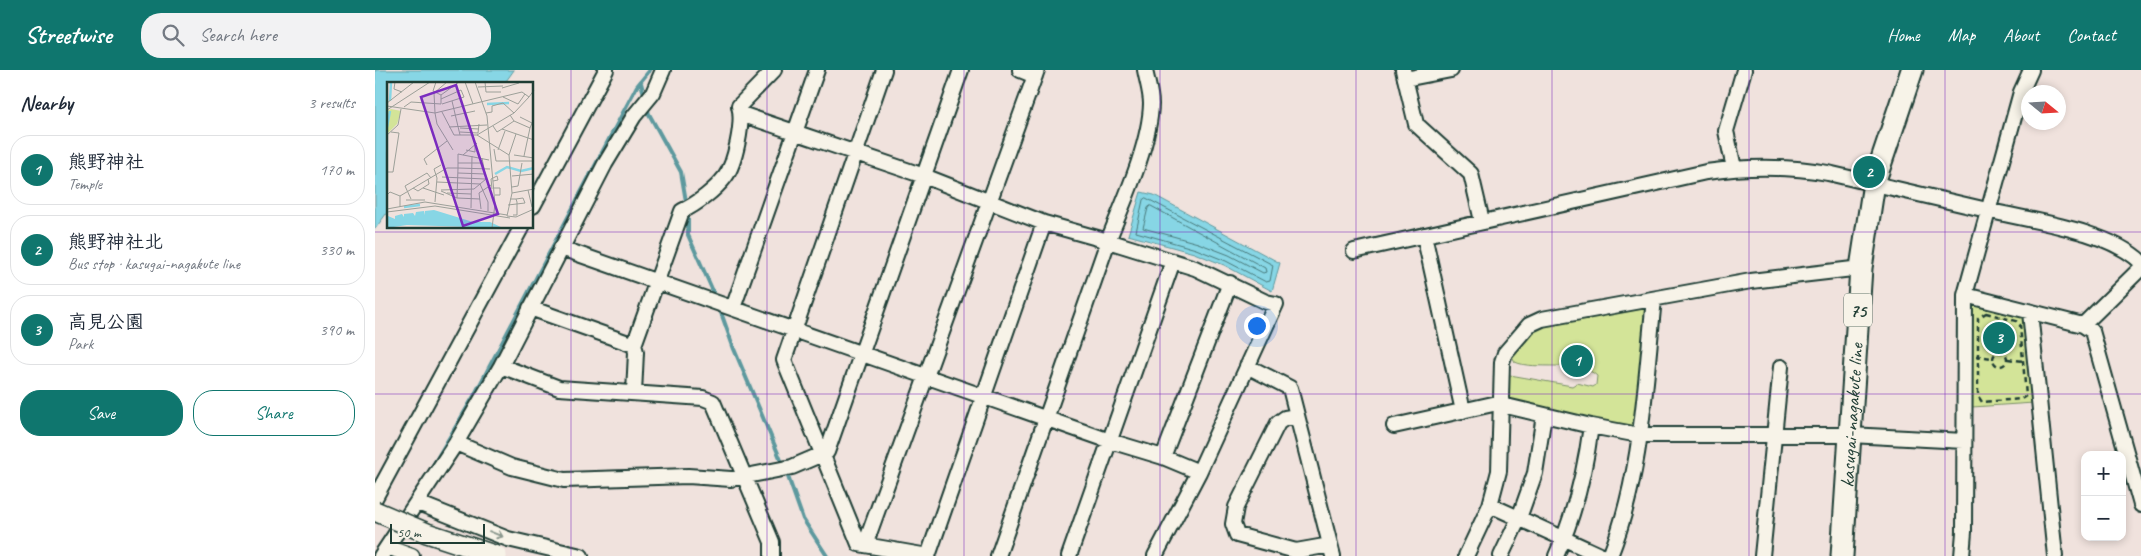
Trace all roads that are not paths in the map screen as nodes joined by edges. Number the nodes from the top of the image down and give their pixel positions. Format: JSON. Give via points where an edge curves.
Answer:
{"nodes":[{"id":1,"x":606,"y":70,"type":"edge"},
{"id":2,"x":663,"y":70,"type":"edge"},
{"id":3,"x":774,"y":70,"type":"edge"},
{"id":4,"x":817,"y":70,"type":"edge"},
{"id":5,"x":884,"y":70,"type":"edge"},
{"id":6,"x":961,"y":70,"type":"edge"},
{"id":7,"x":1020,"y":70,"type":"edge"},
{"id":8,"x":1145,"y":70,"type":"edge"},
{"id":9,"x":1451,"y":70,"type":"edge"},
{"id":10,"x":1744,"y":70,"type":"edge"},
{"id":11,"x":1911,"y":70,"type":"edge"},
{"id":12,"x":2031,"y":70,"type":"edge"},
{"id":13,"x":1036,"y":73,"type":"edge"},
{"id":14,"x":1404,"y":75,"type":"edge"},
{"id":15,"x":741,"y":114,"type":"junction"},
{"id":16,"x":794,"y":132,"type":"junction"},
{"id":17,"x":855,"y":153,"type":"junction"},
{"id":18,"x":1733,"y":168,"type":"junction"},
{"id":19,"x":923,"y":176,"type":"junction"},
{"id":20,"x":1874,"y":183,"type":"junction"},
{"id":21,"x":988,"y":200,"type":"junction"},
{"id":22,"x":534,"y":204,"type":"edge"},
{"id":23,"x":1987,"y":210,"type":"junction"},
{"id":24,"x":1482,"y":221,"type":"junction"},
{"id":25,"x":1044,"y":223,"type":"junction"},
{"id":26,"x":520,"y":229,"type":"edge"},
{"id":27,"x":1424,"y":235,"type":"junction"},
{"id":28,"x":1108,"y":241,"type":"junction"},
{"id":29,"x":561,"y":248,"type":"junction"},
{"id":30,"x":1354,"y":251,"type":"dead end"},
{"id":31,"x":1173,"y":261,"type":"junction"},
{"id":32,"x":2141,"y":262,"type":"edge"},
{"id":33,"x":1861,"y":268,"type":"junction"},
{"id":34,"x":2141,"y":268,"type":"edge"},
{"id":35,"x":658,"y":282,"type":"junction"},
{"id":36,"x":1230,"y":283,"type":"junction"},
{"id":37,"x":1965,"y":295,"type":"junction"},
{"id":38,"x":1654,"y":298,"type":"junction"},
{"id":39,"x":723,"y":304,"type":"junction"},
{"id":40,"x":530,"y":308,"type":"junction"},
{"id":41,"x":2030,"y":312,"type":"junction"},
{"id":42,"x":2083,"y":325,"type":"junction"},
{"id":43,"x":793,"y":329,"type":"junction"},
{"id":44,"x":633,"y":345,"type":"junction"},
{"id":45,"x":862,"y":353,"type":"junction"},
{"id":46,"x":501,"y":366,"type":"junction"},
{"id":47,"x":1247,"y":366,"type":"junction"},
{"id":48,"x":1781,"y":367,"type":"dead end"},
{"id":49,"x":927,"y":376,"type":"junction"},
{"id":50,"x":634,"y":393,"type":"junction"},
{"id":51,"x":984,"y":396,"type":"junction"},
{"id":52,"x":1501,"y":404,"type":"junction"},
{"id":53,"x":1463,"y":410,"type":"junction"},
{"id":54,"x":1544,"y":415,"type":"junction"},
{"id":55,"x":1297,"y":416,"type":"junction"},
{"id":56,"x":1048,"y":419,"type":"junction"},
{"id":57,"x":1394,"y":426,"type":"dead end"},
{"id":58,"x":1591,"y":426,"type":"junction"},
{"id":59,"x":1639,"y":435,"type":"junction"},
{"id":60,"x":1775,"y":435,"type":"junction"},
{"id":61,"x":1850,"y":435,"type":"junction"},
{"id":62,"x":1110,"y":441,"type":"junction"},
{"id":63,"x":1964,"y":441,"type":"junction"},
{"id":64,"x":456,"y":443,"type":"junction"},
{"id":65,"x":822,"y":456,"type":"junction"},
{"id":66,"x":1163,"y":457,"type":"junction"},
{"id":67,"x":1199,"y":472,"type":"junction"},
{"id":68,"x":743,"y":477,"type":"junction"},
{"id":69,"x":375,"y":498,"type":"edge"},
{"id":70,"x":2140,"y":500,"type":"edge"},
{"id":71,"x":418,"y":504,"type":"junction"},
{"id":72,"x":1490,"y":505,"type":"junction"},
{"id":73,"x":375,"y":511,"type":"edge"},
{"id":74,"x":1519,"y":518,"type":"junction"},
{"id":75,"x":1564,"y":539,"type":"junction"},
{"id":76,"x":865,"y":546,"type":"junction"},
{"id":77,"x":1332,"y":550,"type":"edge"},
{"id":78,"x":384,"y":551,"type":"edge"},
{"id":79,"x":412,"y":556,"type":"edge"},
{"id":80,"x":497,"y":556,"type":"edge"},
{"id":81,"x":581,"y":556,"type":"edge"},
{"id":82,"x":772,"y":556,"type":"edge"},
{"id":83,"x":928,"y":556,"type":"edge"},
{"id":84,"x":998,"y":556,"type":"edge"},
{"id":85,"x":1069,"y":556,"type":"edge"},
{"id":86,"x":1155,"y":556,"type":"edge"},
{"id":87,"x":1466,"y":556,"type":"edge"},
{"id":88,"x":1501,"y":556,"type":"edge"},
{"id":89,"x":1556,"y":556,"type":"edge"},
{"id":90,"x":1602,"y":556,"type":"edge"},
{"id":91,"x":1610,"y":556,"type":"edge"},
{"id":92,"x":1762,"y":556,"type":"edge"},
{"id":93,"x":1841,"y":556,"type":"edge"},
{"id":94,"x":1962,"y":556,"type":"edge"},
{"id":95,"x":2055,"y":556,"type":"edge"}],
"edges":[{"from":1,"to":22,"type":"street"},
{"from":2,"to":29,"type":"street","via":[[653,93],[634,116],[605,164]]},
{"from":3,"to":15,"type":"street","via":[[739,106]]},
{"from":4,"to":16,"type":"street"},
{"from":5,"to":17,"type":"street"},
{"from":6,"to":19,"type":"street"},
{"from":7,"to":13,"type":"street"},
{"from":8,"to":28,"type":"street","via":[[1151,104],[1148,126],[1133,178]]},
{"from":9,"to":14,"type":"street"},
{"from":10,"to":18,"type":"street","via":[[1726,131]]},
{"from":11,"to":20,"type":"main road","name":"kasugai-nagakute line","number":"75"},
{"from":12,"to":23,"type":"street","via":[[2021,92]]},
{"from":13,"to":21,"type":"street"},
{"from":14,"to":24,"type":"street","via":[[1416,124],[1471,174]]},
{"from":15,"to":16,"type":"street"},
{"from":15,"to":35,"type":"street","via":[[738,141],[725,177],[687,209]]},
{"from":16,"to":17,"type":"street"},
{"from":16,"to":39,"type":"street"},
{"from":17,"to":19,"type":"street"},
{"from":17,"to":43,"type":"street"},
{"from":18,"to":20,"type":"street","via":[[1793,167]]},
{"from":18,"to":24,"type":"street"},
{"from":19,"to":21,"type":"street"},
{"from":19,"to":45,"type":"street"},
{"from":20,"to":23,"type":"street"},
{"from":20,"to":33,"type":"main road","name":"kasugai-nagakute line","number":"75"},
{"from":21,"to":25,"type":"street"},
{"from":21,"to":49,"type":"street"},
{"from":23,"to":32,"type":"street","via":[[2105,240]]},
{"from":23,"to":37,"type":"street"},
{"from":24,"to":27,"type":"street"},
{"from":25,"to":28,"type":"street"},
{"from":25,"to":51,"type":"street"},
{"from":26,"to":69,"type":"street"},
{"from":27,"to":30,"type":"street"},
{"from":27,"to":53,"type":"street"},
{"from":28,"to":31,"type":"street"},
{"from":28,"to":56,"type":"street"},
{"from":29,"to":35,"type":"street"},
{"from":29,"to":40,"type":"street"},
{"from":31,"to":36,"type":"street"},
{"from":31,"to":62,"type":"street"},
{"from":33,"to":38,"type":"street","via":[[1751,281]]},
{"from":33,"to":61,"type":"main road","name":"kasugai-nagakute line","number":"75"},
{"from":34,"to":42,"type":"street"},
{"from":35,"to":39,"type":"street"},
{"from":35,"to":44,"type":"street"},
{"from":36,"to":47,"type":"street","via":[[1276,304]]},
{"from":36,"to":66,"type":"street"},
{"from":37,"to":41,"type":"street"},
{"from":37,"to":63,"type":"street"},
{"from":38,"to":52,"type":"street","via":[[1542,319],[1529,325],[1505,353]]},
{"from":38,"to":59,"type":"street"},
{"from":39,"to":43,"type":"street"},
{"from":40,"to":44,"type":"street"},
{"from":40,"to":46,"type":"street"},
{"from":41,"to":42,"type":"street"},
{"from":41,"to":95,"type":"street"},
{"from":42,"to":70,"type":"street","via":[[2092,331]]},
{"from":43,"to":45,"type":"street"},
{"from":43,"to":65,"type":"street","via":[[784,360]]},
{"from":44,"to":50,"type":"street","via":[[636,352]]},
{"from":45,"to":49,"type":"street"},
{"from":45,"to":65,"type":"street","via":[[827,452]]},
{"from":46,"to":50,"type":"street","via":[[559,388]]},
{"from":46,"to":64,"type":"street"},
{"from":47,"to":55,"type":"street","via":[[1290,388]]},
{"from":47,"to":67,"type":"street"},
{"from":48,"to":60,"type":"street"},
{"from":49,"to":51,"type":"street"},
{"from":49,"to":76,"type":"street"},
{"from":50,"to":68,"type":"street","via":[[703,398],[713,402]]},
{"from":51,"to":56,"type":"street"},
{"from":51,"to":83,"type":"street"},
{"from":52,"to":53,"type":"street"},
{"from":52,"to":54,"type":"street"},
{"from":52,"to":72,"type":"street","via":[[1499,471]]},
{"from":53,"to":57,"type":"street"},
{"from":54,"to":58,"type":"street"},
{"from":54,"to":74,"type":"street","via":[[1535,473]]},
{"from":55,"to":77,"type":"street"},
{"from":55,"to":77,"type":"street","via":[[1278,423],[1236,507],[1233,524],[1237,535],[1296,551]]},
{"from":56,"to":62,"type":"street"},
{"from":56,"to":84,"type":"street"},
{"from":58,"to":59,"type":"street"},
{"from":58,"to":75,"type":"street","via":[[1577,506]]},
{"from":59,"to":60,"type":"street"},
{"from":59,"to":91,"type":"street","via":[[1635,472],[1622,526]]},
{"from":60,"to":61,"type":"street"},
{"from":60,"to":92,"type":"street"},
{"from":61,"to":63,"type":"street"},
{"from":61,"to":93,"type":"main road","name":"kasugai-nagakute line","number":"75"},
{"from":62,"to":66,"type":"street"},
{"from":62,"to":85,"type":"street"},
{"from":63,"to":94,"type":"street"},
{"from":64,"to":68,"type":"street","via":[[512,467],[564,480]]},
{"from":64,"to":71,"type":"street"},
{"from":65,"to":68,"type":"street","via":[[785,469]]},
{"from":65,"to":76,"type":"street","via":[[859,544]]},
{"from":66,"to":67,"type":"street"},
{"from":67,"to":86,"type":"street"},
{"from":68,"to":82,"type":"street","via":[[772,542]]},
{"from":71,"to":78,"type":"street"},
{"from":71,"to":81,"type":"street","one_way":true,"via":[[508,539]]},
{"from":72,"to":74,"type":"street"},
{"from":72,"to":87,"type":"street"},
{"from":73,"to":80,"type":"main road","bridge":true,"via":[[434,536]]},
{"from":74,"to":75,"type":"street"},
{"from":74,"to":88,"type":"street"},
{"from":75,"to":89,"type":"street"},
{"from":75,"to":90,"type":"street"},
{"from":76,"to":83,"type":"street"},
{"from":78,"to":79,"type":"street"}]}
